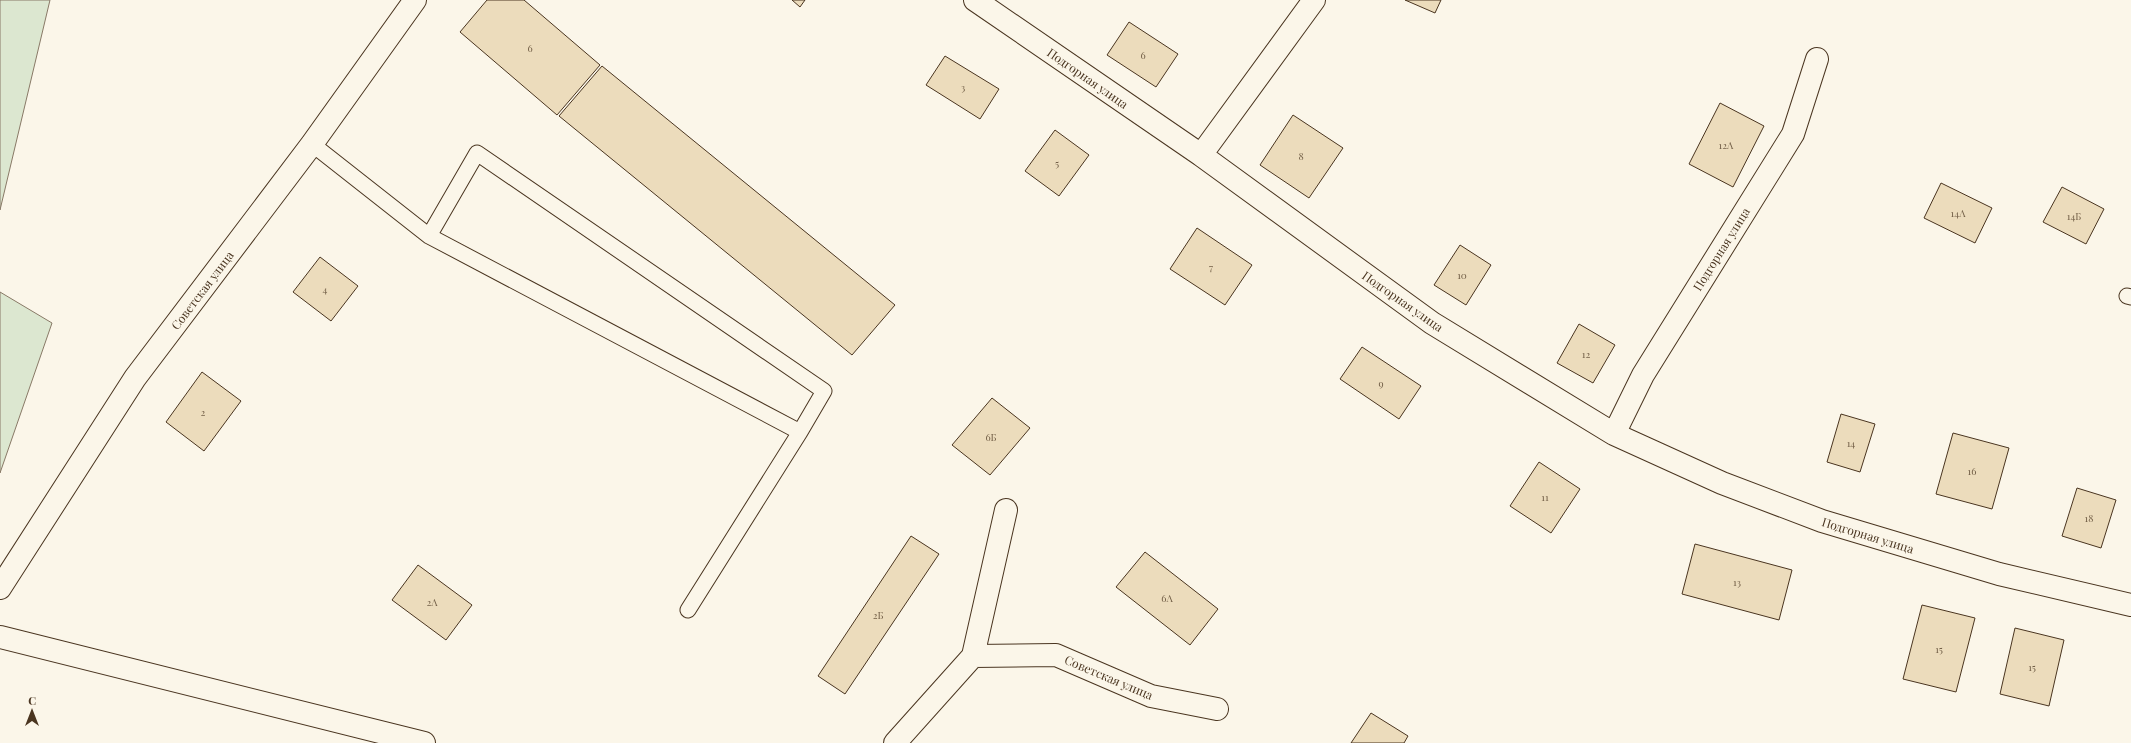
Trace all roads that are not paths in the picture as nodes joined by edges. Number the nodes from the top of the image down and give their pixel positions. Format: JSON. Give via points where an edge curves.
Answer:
{"nodes":[{"id":1,"x":415,"y":0,"type":"edge"},
{"id":2,"x":975,"y":0,"type":"edge"},
{"id":3,"x":1314,"y":0,"type":"edge"},
{"id":4,"x":1816,"y":59,"type":"dead end"},
{"id":5,"x":312,"y":144,"type":"junction"},
{"id":6,"x":1201,"y":155,"type":"junction"},
{"id":7,"x":429,"y":236,"type":"junction"},
{"id":8,"x":800,"y":432,"type":"junction"},
{"id":9,"x":1614,"y":434,"type":"junction"},
{"id":10,"x":1006,"y":510,"type":"dead end"},
{"id":11,"x":0,"y":588,"type":"edge"},
{"id":12,"x":2131,"y":604,"type":"edge"},
{"id":13,"x":688,"y":610,"type":"dead end"},
{"id":14,"x":0,"y":637,"type":"edge"},
{"id":15,"x":973,"y":656,"type":"junction"},
{"id":16,"x":1216,"y":709,"type":"dead end"},
{"id":17,"x":424,"y":743,"type":"edge"},
{"id":18,"x":895,"y":743,"type":"edge"}],
"edges":[{"from":1,"to":5,"type":"street","name":"Советская улица"},
{"from":2,"to":6,"type":"street","name":"Подгорная улица"},
{"from":3,"to":6,"type":"street"},
{"from":4,"to":9,"type":"street","name":"Подгорная улица","via":[[1793,134],[1644,375]]},
{"from":5,"to":7,"type":"lane"},
{"from":5,"to":11,"type":"street","name":"Советская улица","via":[[135,378]]},
{"from":6,"to":9,"type":"street","name":"Подгорная улица","via":[[1432,322]]},
{"from":7,"to":8,"type":"lane"},
{"from":7,"to":8,"type":"lane","via":[[477,153],[824,392]]},
{"from":8,"to":13,"type":"lane"},
{"from":9,"to":12,"type":"street","name":"Подгорная улица","via":[[1722,483],[1822,521],[1999,574]]},
{"from":10,"to":15,"type":"street"},
{"from":14,"to":17,"type":"street"},
{"from":15,"to":16,"type":"street","name":"Советская улица","via":[[1056,655],[1151,696]]},
{"from":15,"to":18,"type":"street"}]}
